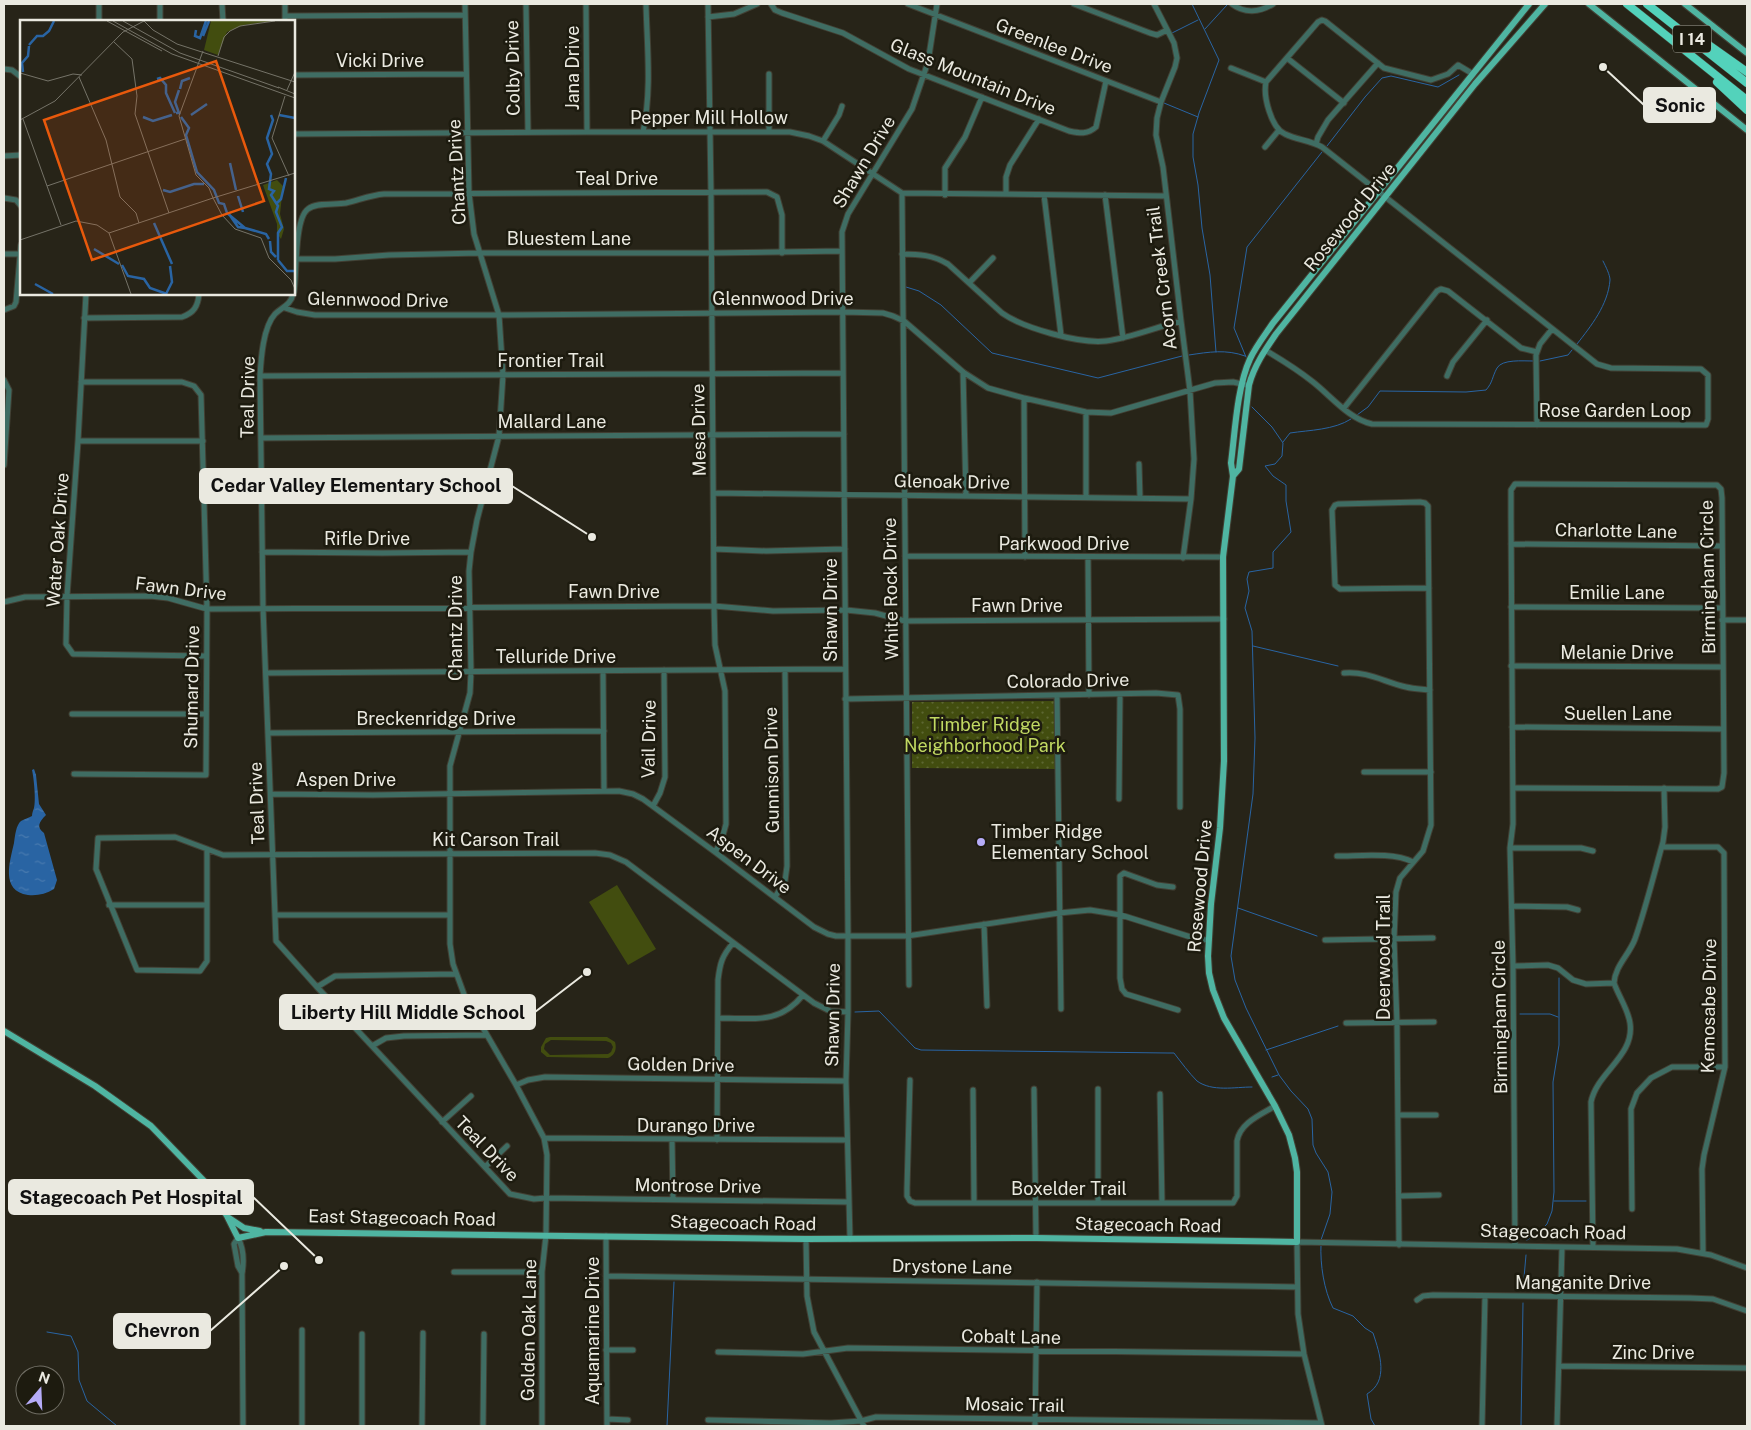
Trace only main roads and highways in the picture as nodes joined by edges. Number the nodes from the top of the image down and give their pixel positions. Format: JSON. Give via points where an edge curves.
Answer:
{"nodes":[{"id":1,"x":1529,"y":4,"type":"edge"},
{"id":2,"x":1545,"y":4,"type":"edge"},
{"id":3,"x":1627,"y":4,"type":"edge"},
{"id":4,"x":1647,"y":4,"type":"edge"},
{"id":5,"x":1685,"y":4,"type":"edge"},
{"id":6,"x":1592,"y":5,"type":"edge"},
{"id":7,"x":1674,"y":25,"type":"junction"},
{"id":8,"x":1745,"y":51,"type":"edge"},
{"id":9,"x":1707,"y":68,"type":"junction"},
{"id":10,"x":1747,"y":72,"type":"edge"},
{"id":11,"x":1747,"y":83,"type":"edge"},
{"id":12,"x":1747,"y":100,"type":"edge"},
{"id":13,"x":1747,"y":110,"type":"edge"},
{"id":14,"x":1747,"y":130,"type":"edge"},
{"id":15,"x":1245,"y":385,"type":"junction"},
{"id":16,"x":4,"y":1031,"type":"edge"},
{"id":17,"x":227,"y":1216,"type":"junction"},
{"id":18,"x":266,"y":1232,"type":"junction"},
{"id":19,"x":546,"y":1235,"type":"joint"},
{"id":20,"x":1296,"y":1242,"type":"joint"}],
"edges":[{"from":1,"to":15,"type":"main road","name":"Rosewood Drive","via":[[1258,344],[1249,360]]},
{"from":2,"to":15,"type":"main road","name":"Rosewood Drive","via":[[1475,84],[1276,334]]},
{"from":3,"to":9,"type":"highway","number":"I 14"},
{"from":4,"to":7,"type":"highway","number":"I 14"},
{"from":5,"to":8,"type":"main road"},
{"from":6,"to":14,"type":"main road"},
{"from":7,"to":10,"type":"highway","via":[[1689,31]]},
{"from":7,"to":11,"type":"highway","number":"I 14"},
{"from":9,"to":12,"type":"highway","number":"I 14"},
{"from":9,"to":13,"type":"highway"},
{"from":15,"to":20,"type":"main road","name":"Rosewood Drive","via":[[1231,463],[1233,476],[1223,557],[1224,782],[1214,870],[1209,973],[1218,1005],[1289,1135],[1295,1158]]},
{"from":16,"to":17,"type":"main road","via":[[95,1086],[152,1126],[207,1184]]},
{"from":17,"to":18,"type":"main road","via":[[244,1228]]},
{"from":17,"to":18,"type":"main road","name":"East Stagecoach Road","via":[[238,1238]]},
{"from":18,"to":19,"type":"main road","name":"East Stagecoach Road"},
{"from":19,"to":20,"type":"main road","name":"Stagecoach Road"}]}
